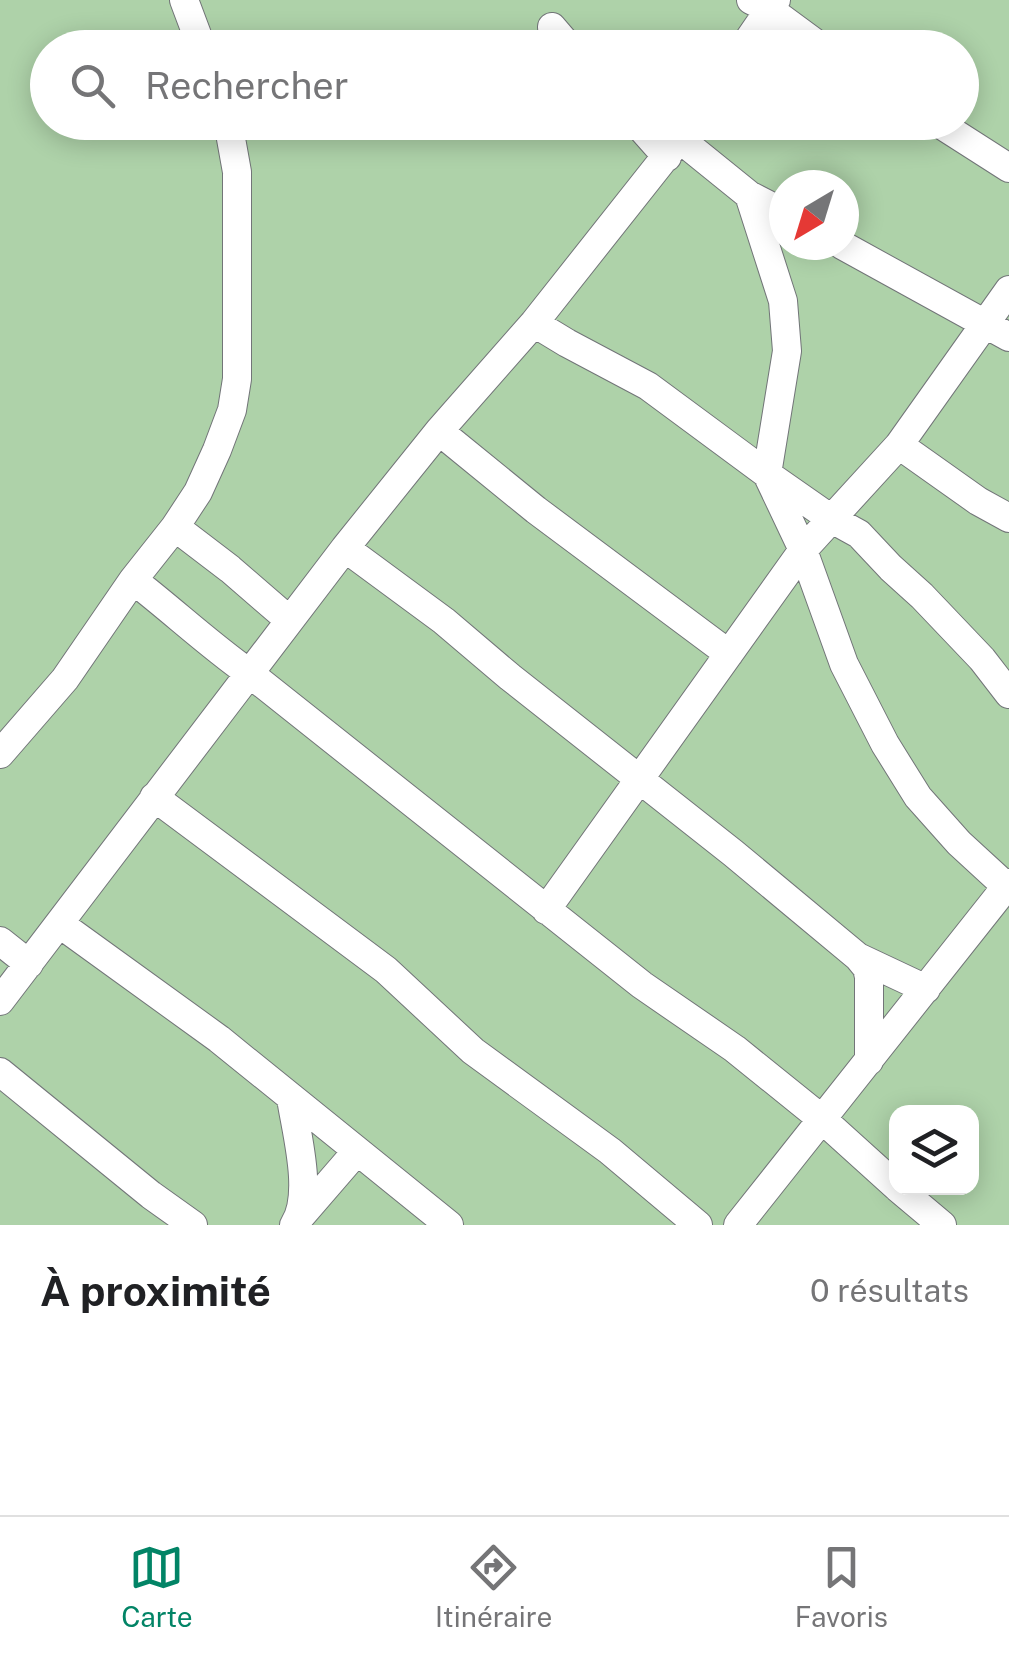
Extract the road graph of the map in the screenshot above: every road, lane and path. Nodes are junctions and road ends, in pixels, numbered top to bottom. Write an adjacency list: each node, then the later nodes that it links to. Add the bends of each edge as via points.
1 (184, 0): 3 (street)
2 (765, 3): 4 (street); 5 (street)
3 (195, 30)
4 (752, 30)
5 (799, 30)
6 (232, 140): 21 (street, via 238,172 237,379 218,450)
7 (680, 140): 10 (street); 14 (street)
8 (965, 140): 9 (street)
9 (1009, 168)
10 (749, 195): 11 (street); 18 (street, via 783,301 788,351)
11 (769, 205)
12 (859, 254): 15 (street)
13 (1009, 290): 15 (street)
14 (534, 323): 16 (street); 18 (street, via 648,386)
15 (997, 330): 17 (street)
16 (439, 432): 22 (street); 26 (street)
17 (898, 445): 19 (street); 20 (street)
18 (767, 474): 19 (street); 23 (street)
19 (830, 518): 23 (street); 28 (street, via 859,534)
20 (1009, 518)
21 (175, 528): 24 (street); 25 (street)
22 (345, 548): 25 (street); 30 (street)
23 (803, 550): 26 (street); 32 (street, via 844,664 885,744 918,797)
24 (133, 580): 27 (street); 29 (street, via 64,680)
25 (289, 620): 27 (street)
26 (729, 654): 30 (street)
27 (249, 673): 31 (street); 33 (street)
28 (1009, 694)
29 (4, 740)
30 (640, 780): 33 (street); 36 (street)
31 (154, 797): 34 (street); 50 (street, via 386,970 473,1051)
32 (1008, 886): 38 (street)
33 (546, 910): 43 (street)
34 (60, 924): 37 (street); 42 (street)
35 (0, 941): 37 (street)
36 (858, 957): 38 (street); 40 (street, via 869,978)
37 (29, 964): 39 (street)
38 (926, 990): 40 (street)
39 (0, 1001)
40 (869, 1061): 43 (street)
41 (0, 1072): 48 (street)
42 (291, 1098): 44 (street); 47 (street, via 303,1179)
43 (823, 1120): 45 (street); 51 (street)
44 (357, 1151): 47 (street); 49 (street)
45 (889, 1179)
46 (907, 1195): 52 (street)
47 (297, 1221)
48 (192, 1225)
49 (449, 1225)
50 (698, 1225)
51 (738, 1225)
52 (942, 1225)

